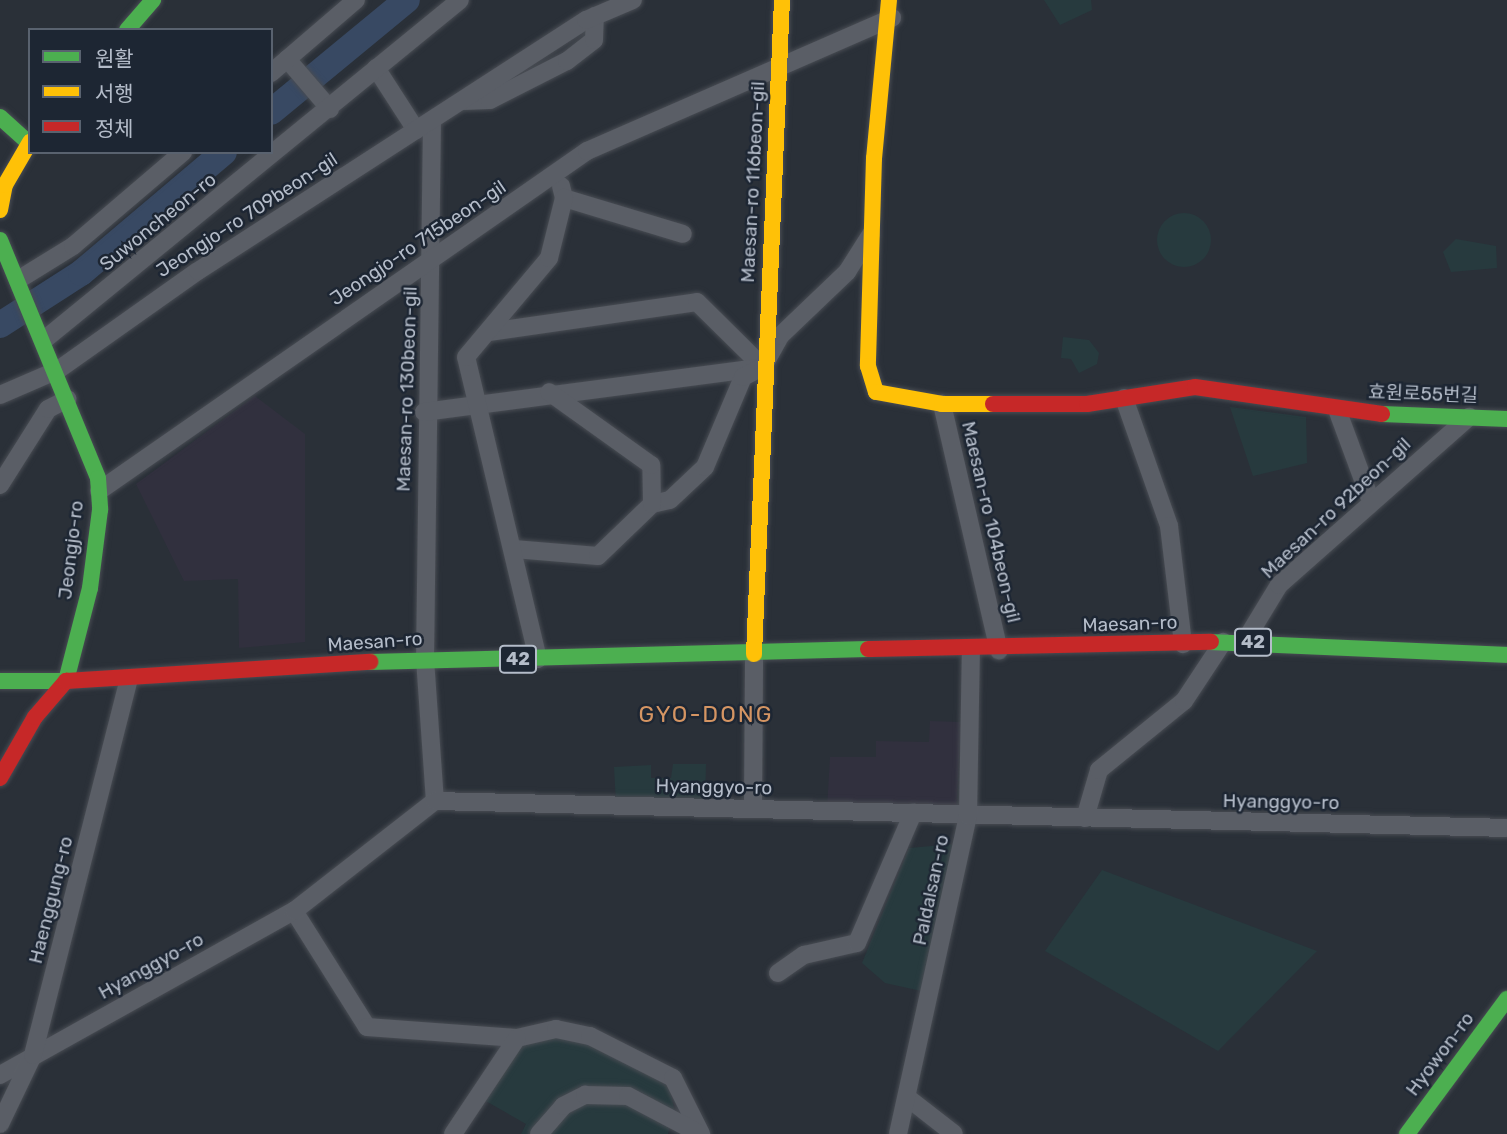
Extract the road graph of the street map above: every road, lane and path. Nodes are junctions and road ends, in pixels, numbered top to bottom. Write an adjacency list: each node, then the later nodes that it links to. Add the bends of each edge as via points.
1 (153, 0): 8 (street)
2 (355, 0): 9 (street)
3 (460, 0): 11 (street, Suwoncheon-ro)
4 (633, 0): 6 (street, Jeongjo-ro 709beon-gil)
5 (782, 0): 10 (street, Maesan-ro 116beon-gil)
6 (602, 9): 15 (street, Jeongjo-ro 709beon-gil)
7 (890, 9): 10 (street, Jeongjo-ro 715beon-gil); 24 (street)
8 (129, 28)
9 (287, 59): 12 (street); 13 (street)
10 (781, 64): 20 (street, Jeongjo-ro 715beon-gil, via 587,151); 30 (street, Maesan-ro 116beon-gil)
11 (376, 68): 13 (street, Suwoncheon-ro); 16 (street)
12 (273, 72)
13 (330, 109): 29 (street, Suwoncheon-ro)
14 (0, 117): 17 (street)
15 (432, 120): 16 (street, Jeongjo-ro 709beon-gil); 26 (street, Maesan-ro 130beon-gil)
16 (416, 130): 31 (street, Jeongjo-ro 709beon-gil)
17 (28, 142)
18 (28, 145): 22 (street)
19 (181, 154): 27 (street, Suwoncheon-ro, via 73,246)
20 (557, 175): 21 (street); 26 (street, Jeongjo-ro 715beon-gil)
21 (564, 198): 23 (street); 28 (street, via 549,258)
22 (0, 206)
23 (683, 234)
24 (871, 234): 30 (street, Maesan-ro 116beon-gil, via 847,272 780,336); 37 (street, 효원로55번길, via 868,366 876,392)
25 (0, 240): 27 (street, Jeongjo-ro)
26 (433, 254): 38 (street, Maesan-ro 130beon-gil); 43 (street, Jeongjo-ro 715beon-gil, via 112,488)
27 (19, 284): 29 (street, Jeongjo-ro)
28 (489, 331): 30 (street, via 697,302); 36 (street, via 466,357)
29 (43, 337): 31 (street, Jeongjo-ro)
30 (763, 367): 32 (street); 45 (street, Maesan-ro 116beon-gil, via 743,377 705,467 670,500); 52 (street, Maesan-ro 116beon-gil)
31 (58, 370): 33 (street); 35 (street, Jeongjo-ro)
32 (549, 392): 36 (street); 45 (street, via 651,464)
33 (0, 395)
34 (1124, 398): 37 (street, 효원로55번길, via 1087,404); 39 (street, 효원로55번길, via 1195,387); 49 (street, via 1169,526 1181,585)
35 (68, 399): 42 (street, via 48,409); 43 (street, Jeongjo-ro)
36 (478, 403): 38 (street); 46 (street)
37 (942, 404): 50 (street, Maesan-ro 104beon-gil)
38 (424, 412): 54 (street, Maesan-ro 130beon-gil)
39 (1338, 412): 40 (street, 효원로55번길); 44 (street)
40 (1469, 417): 41 (street, 효원로55번길); 44 (street, Maesan-ro 92beon-gil)
41 (1507, 419)
42 (0, 485)
43 (99, 491): 57 (street, Jeongjo-ro, via 90,588)
44 (1371, 501): 47 (street, Maesan-ro 92beon-gil, via 1279,585)
45 (652, 504): 46 (street, Maesan-ro 116beon-gil, via 598,556)
46 (514, 548): 55 (street, via 514,574 533,620)
47 (1245, 641): 48 (street, Maesan-ro / 42); 53 (street, Maesan-ro / 42)
48 (1223, 642): 49 (street, Maesan-ro / 42); 64 (street, via 1184,701 1099,770)
49 (1183, 643): 50 (street, Maesan-ro / 42)
50 (999, 650): 51 (street, Maesan-ro / 42)
51 (971, 652): 52 (street, Maesan-ro / 42); 63 (street, Paldalsan-ro)
52 (754, 654): 55 (street, Maesan-ro / 42); 61 (street)
53 (1507, 655)
54 (425, 659): 55 (street, Maesan-ro / 42); 58 (street, Maesan-ro / 42); 60 (street, Maesan-ro 130beon-gil)
55 (538, 659)
56 (0, 681): 57 (street, Maesan-ro)
57 (66, 681): 58 (street, Maesan-ro / 42); 59 (street, Jeongjo-ro, via 34,717)
58 (128, 681): 71 (street, Haenggung-ro)
59 (0, 778)
60 (435, 801): 61 (street, Hyanggyo-ro); 66 (street, Hyanggyo-ro)
61 (753, 809): 62 (street, Hyanggyo-ro)
62 (913, 813): 63 (street, Hyanggyo-ro); 67 (street, via 857,943 804,955)
63 (968, 816): 64 (street, Hyanggyo-ro); 73 (street, Paldalsan-ro)
64 (1085, 818): 65 (street, Hyanggyo-ro)
65 (1507, 828)
66 (294, 911): 70 (street, via 367,1027); 71 (street, Hyanggyo-ro)
67 (778, 973)
68 (1507, 999): 69 (street, Hyowon-ro)
69 (1500, 1017): 80 (street, Hyowon-ro)
70 (517, 1038): 75 (street); 77 (street, via 556,1029 650,1062 673,1078)
71 (33, 1055): 72 (street, Hyanggyo-ro); 74 (street, Haenggung-ro)
72 (0, 1075)
73 (908, 1098): 78 (street, Paldalsan-ro); 79 (street)
74 (0, 1124)
75 (453, 1134)
76 (539, 1134): 77 (street, via 563,1106 585,1095 628,1096)
77 (701, 1134)
78 (898, 1134)
79 (954, 1134)
80 (1407, 1134)

